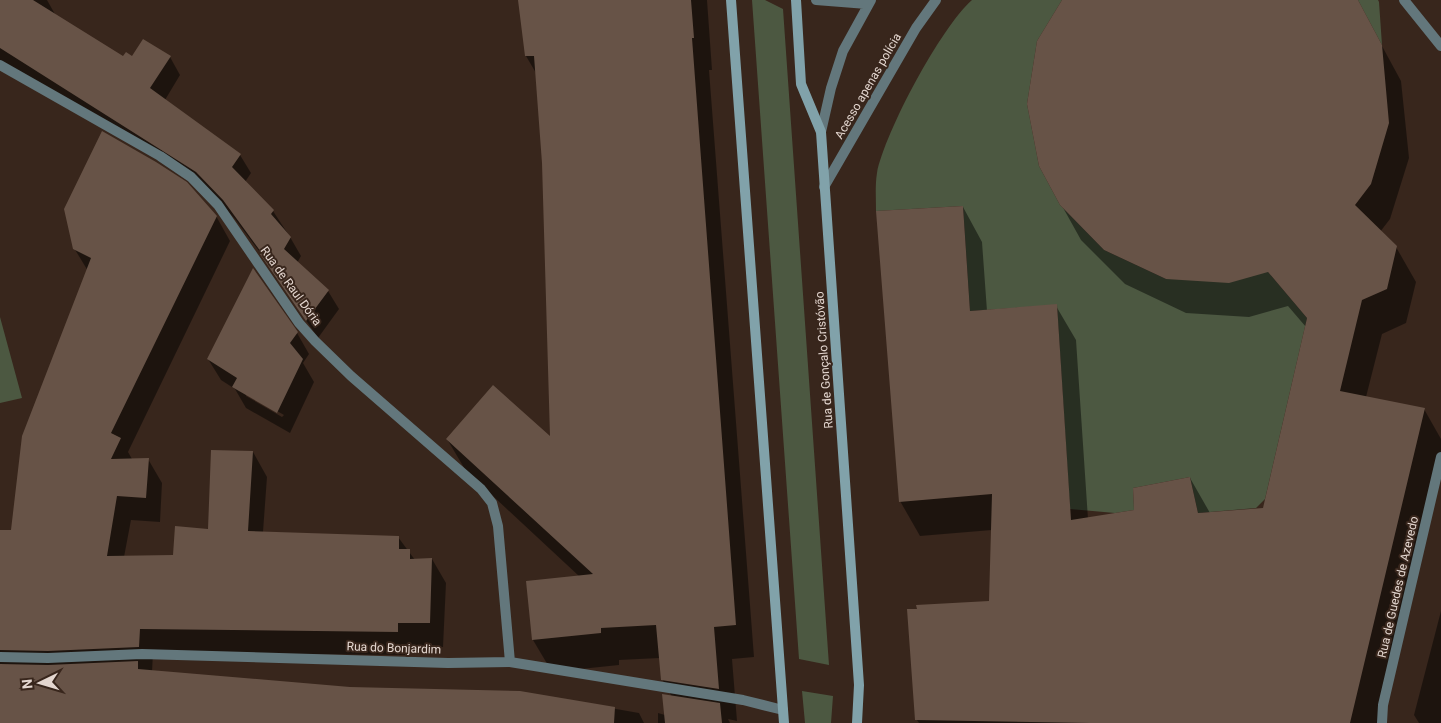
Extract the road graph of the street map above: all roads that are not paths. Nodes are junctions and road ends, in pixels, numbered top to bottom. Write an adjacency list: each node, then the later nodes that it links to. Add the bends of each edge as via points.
1 (731, 0): 14 (main road)
2 (796, 0): 9 (main road, Rua de Gonçalo Cristóvão, via 800,84)
3 (816, 0): 6 (street)
4 (936, 0): 10 (street, Acesso apenas polícia, via 916,28)
5 (1404, 0): 7 (street)
6 (869, 2): 9 (street, via 844,51)
7 (1441, 46)
8 (0, 65): 13 (street, Rua de Raul Dória, via 192,177 218,205 315,341 481,488 492,503 498,526)
9 (821, 132): 10 (main road, Rua de Gonçalo Cristóvão)
10 (824, 187): 16 (main road, Rua de Gonçalo Cristóvão, via 859,685)
11 (1441, 456): 17 (street, Rua de Guedes de Azevedo, via 1383,705)
12 (0, 657): 13 (street, Rua do Bonjardim, via 142,654)
13 (510, 662): 14 (street, Rua do Bonjardim, via 743,700)
14 (783, 710): 15 (main road)
15 (784, 723)
16 (857, 723)
17 (1382, 723)

